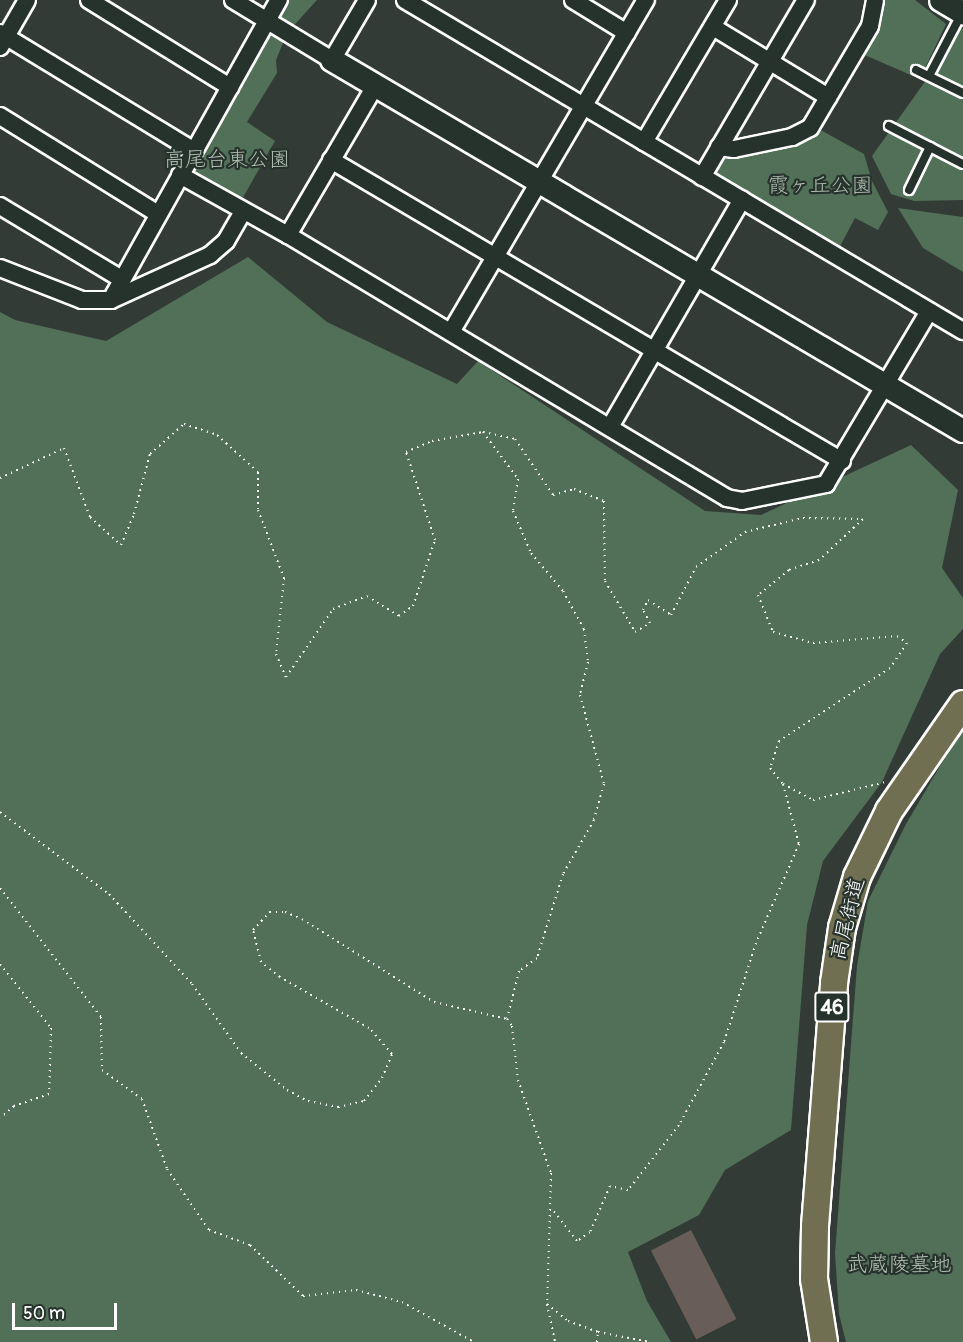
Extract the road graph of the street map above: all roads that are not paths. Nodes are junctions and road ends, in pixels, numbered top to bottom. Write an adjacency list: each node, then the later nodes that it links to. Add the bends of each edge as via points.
1 (27, 0): 17 (street)
2 (89, 0): 23 (street)
3 (233, 0): 14 (street)
4 (279, 0): 14 (street)
5 (367, 0): 18 (street)
6 (405, 0): 26 (street)
7 (573, 0): 16 (street)
8 (646, 0): 16 (street)
9 (728, 0): 15 (street)
10 (806, 0): 19 (street)
11 (875, 0): 25 (street, via 870,26)
12 (941, 0): 13 (street)
13 (962, 13): 21 (lane)
14 (267, 21): 18 (street); 23 (street)
15 (713, 27): 19 (street); 29 (street)
16 (627, 33): 26 (street)
17 (2, 39): 32 (street)
18 (332, 60): 22 (street)
19 (770, 62): 25 (street); 30 (street)
20 (916, 70): 21 (lane)
21 (929, 76): 24 (lane)
22 (375, 86): 33 (street); 37 (street)
23 (230, 87): 32 (street)
24 (963, 93)
25 (828, 97): 30 (street, via 802,134 734,149)
26 (582, 104): 29 (street); 37 (street)
27 (0, 116): 42 (street)
28 (890, 126): 31 (lane)
29 (644, 142): 36 (street)
30 (719, 147): 36 (street)
31 (930, 147): 34 (lane); 38 (lane)
32 (194, 151): 35 (street)
33 (331, 160): 43 (street); 44 (street)
34 (963, 164)
35 (180, 175): 41 (street); 42 (street)
36 (702, 177): 39 (street)
37 (537, 180): 44 (street); 46 (street)
38 (909, 190)
39 (742, 199): 46 (street); 49 (street)
40 (0, 206): 47 (street)
41 (243, 212): 43 (street); 48 (street, via 225,241 210,255)
42 (158, 214): 47 (street)
43 (288, 235): 51 (street)
44 (493, 256): 51 (street); 52 (street)
45 (0, 268): 48 (street, via 81,300)
46 (698, 275): 52 (street); 53 (street)
47 (120, 278): 48 (street)
48 (111, 300)
49 (929, 311): 50 (street); 53 (street)
50 (963, 331)
51 (451, 332): 54 (street)
52 (654, 352): 54 (street); 56 (street)
53 (885, 387): 55 (street); 56 (street)
54 (610, 427): 56 (street, via 727,498 742,501 826,484)
55 (963, 431)
56 (842, 461)
57 (963, 704): 58 (main road, 高尾街道 / 46, via 888,811 857,877 842,928 814,1235 813,1279)
58 (824, 1342)

